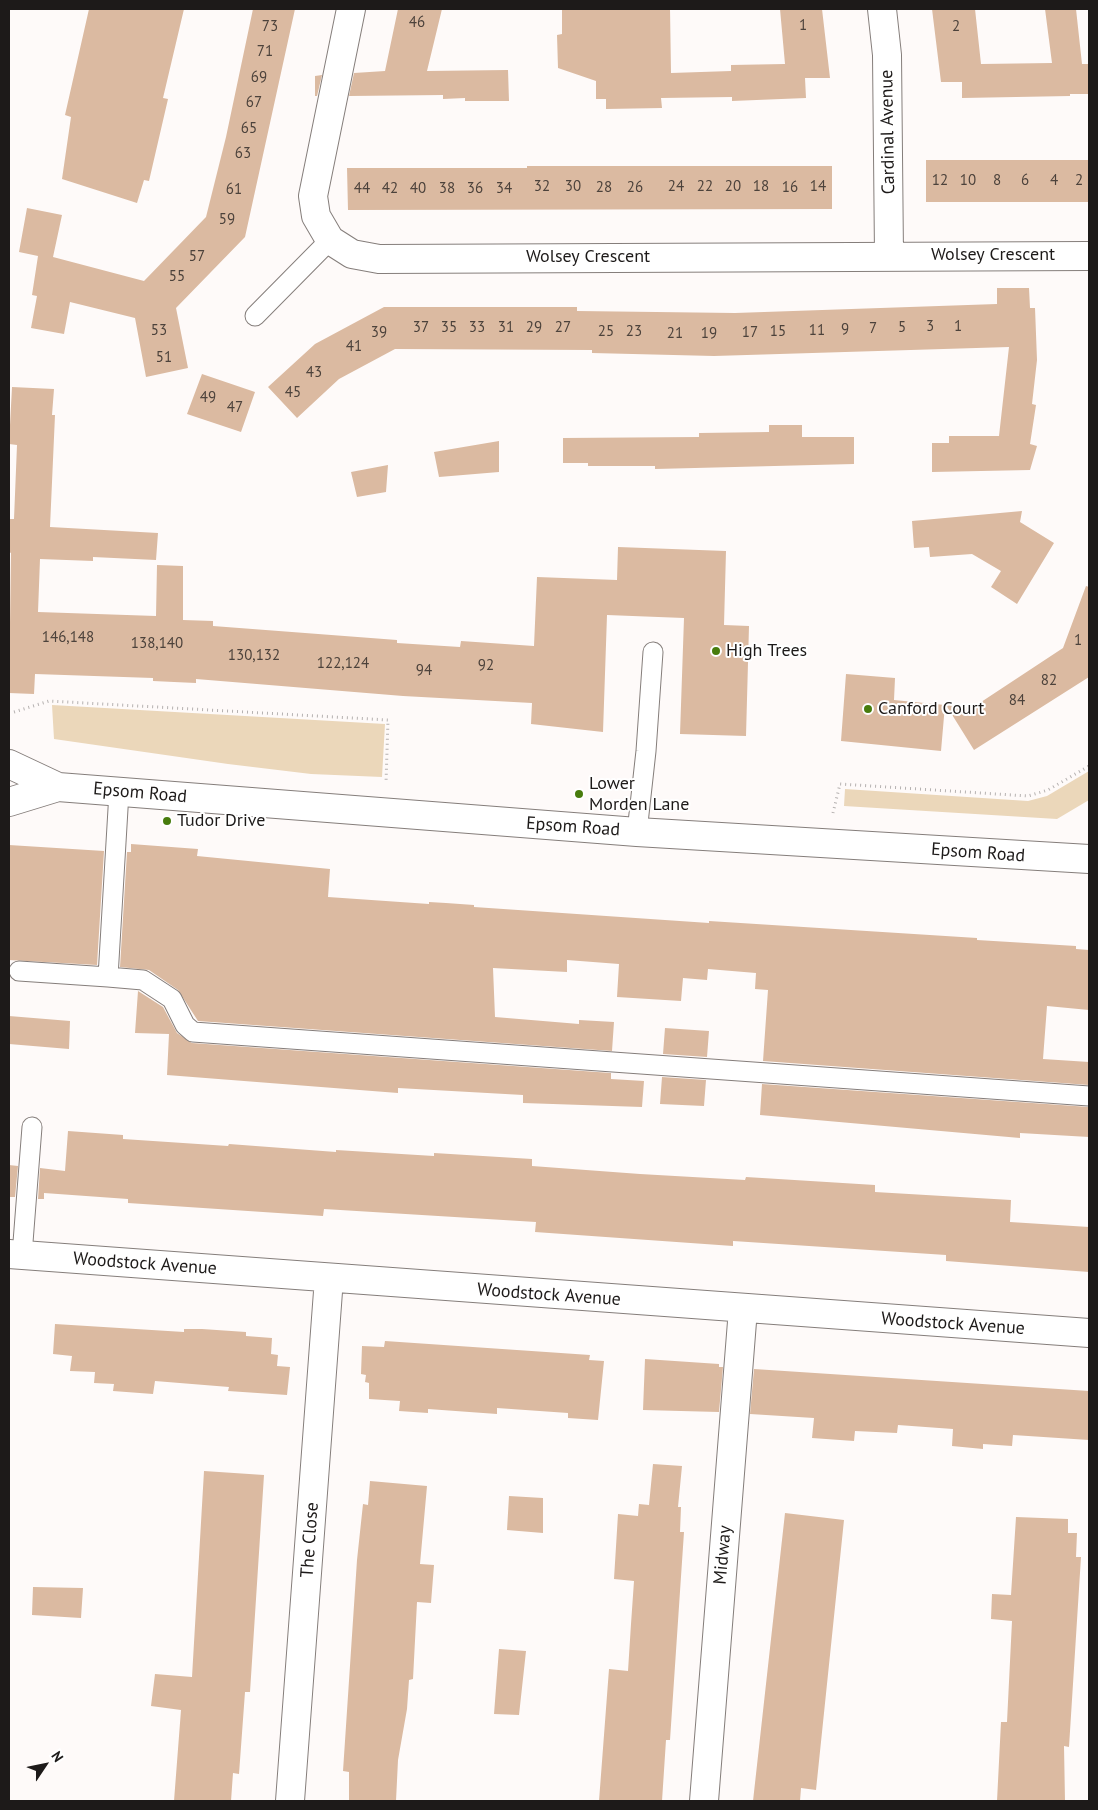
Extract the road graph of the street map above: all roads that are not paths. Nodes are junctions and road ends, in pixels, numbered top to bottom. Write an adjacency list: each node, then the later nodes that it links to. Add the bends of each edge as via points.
1 (351, 9): 3 (main road, Wolsey Crescent, via 313,196 316,216)
2 (882, 9): 4 (main road, Cardinal Avenue, via 887,55)
3 (330, 240): 4 (main road, Wolsey Crescent, via 352,254 379,258); 6 (lane)
4 (889, 255): 5 (main road, Wolsey Crescent)
5 (1089, 256)
6 (255, 316)
7 (653, 652): 12 (lane)
8 (9, 764): 9 (main road, Epsom Road)
9 (58, 787): 10 (main road, Epsom Road); 11 (main road, Epsom Road)
10 (119, 792): 12 (main road, Epsom Road); 15 (lane)
11 (9, 802)
12 (637, 832): 13 (main road, Epsom Road)
13 (1089, 859)
14 (20, 971): 15 (lane)
15 (108, 977): 16 (lane, via 143,980 172,999 185,1025 193,1032)
16 (1089, 1096)
17 (32, 1127): 18 (lane)
18 (15, 1255): 19 (main road, Woodstock Avenue)
19 (329, 1278): 20 (main road, Woodstock Avenue); 22 (main road, The Close)
20 (743, 1309): 21 (main road, Woodstock Avenue); 23 (main road, Midway)
21 (1089, 1333)
22 (290, 1801)
23 (704, 1801)

